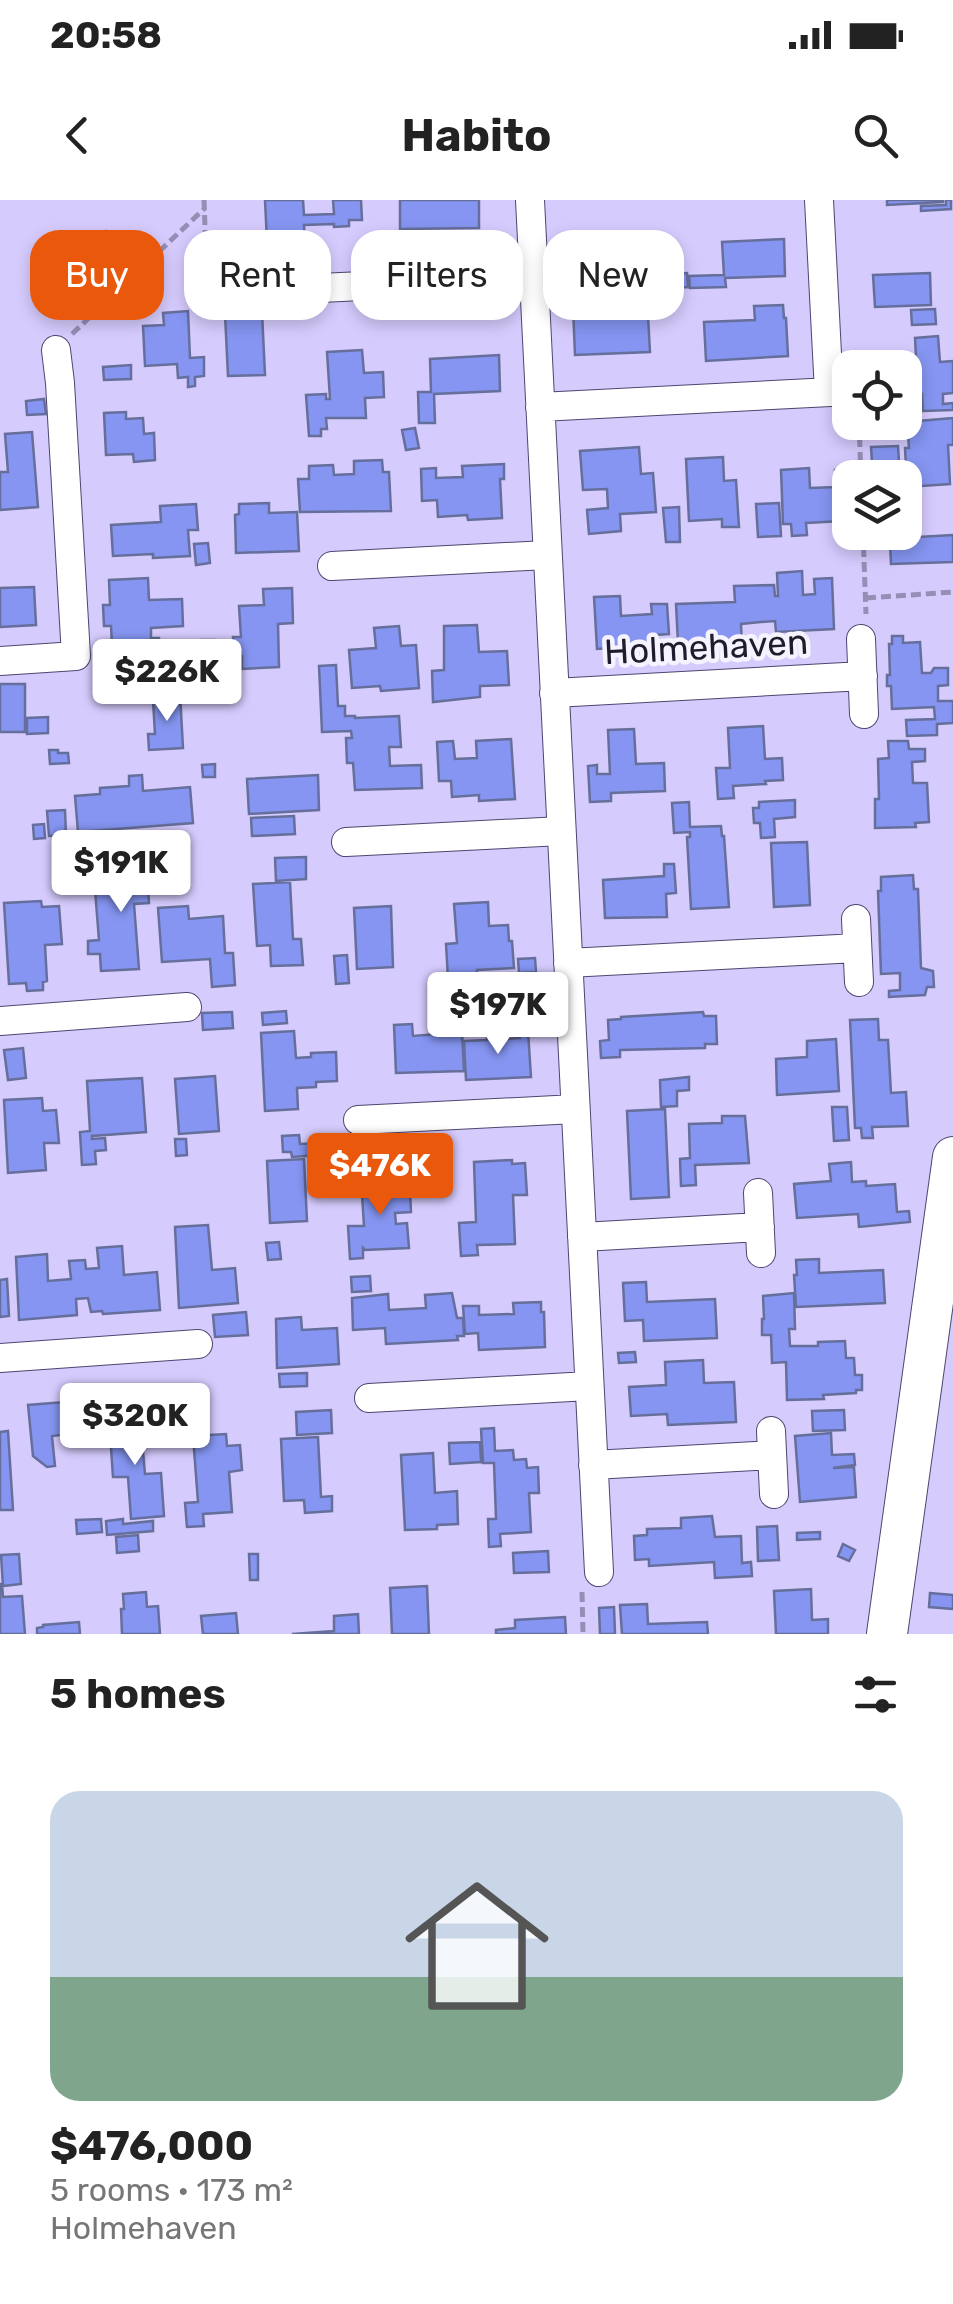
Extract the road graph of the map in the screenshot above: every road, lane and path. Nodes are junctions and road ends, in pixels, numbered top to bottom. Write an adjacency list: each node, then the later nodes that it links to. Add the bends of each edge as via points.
1 (530, 200): 5 (street, Holmehaven)
2 (819, 200): 8 (street)
3 (204, 204): 4 (path); 7 (path)
4 (205, 230)
5 (533, 278): 6 (street); 10 (street, Holmehaven)
6 (331, 287)
7 (56, 350): 17 (street, via 76,656)
8 (835, 350)
9 (832, 391): 10 (street)
10 (540, 407): 12 (street, Holmehaven)
11 (864, 550): 15 (path)
12 (547, 555): 13 (street); 19 (street, Holmehaven)
13 (332, 566)
14 (953, 592): 15 (path)
15 (866, 598): 16 (path, via 867,634)
16 (861, 639): 18 (street)
17 (0, 661)
18 (863, 676): 19 (street, Holmehaven); 20 (street)
19 (554, 692): 21 (street, Holmehaven)
20 (864, 714)
21 (561, 831): 22 (street); 23 (street, Holmehaven)
22 (346, 842)
23 (568, 963): 24 (street, via 857,934); 27 (street, Holmehaven)
24 (859, 982)
25 (187, 1007): 26 (street)
26 (0, 1021)
27 (575, 1108): 28 (street); 31 (street, Holmehaven)
28 (358, 1120)
29 (953, 1158): 32 (street)
30 (758, 1193): 31 (street, via 760,1240)
31 (582, 1237): 35 (street, Holmehaven)
32 (944, 1283): 41 (street)
33 (198, 1344): 34 (street)
34 (0, 1358)
35 (589, 1386): 36 (street); 37 (street, Holmehaven)
36 (369, 1398)
37 (594, 1465): 38 (street, via 772,1443); 39 (street, Holmehaven)
38 (774, 1494)
39 (599, 1572): 40 (path, via 581,1581)
40 (583, 1634)
41 (886, 1634)

